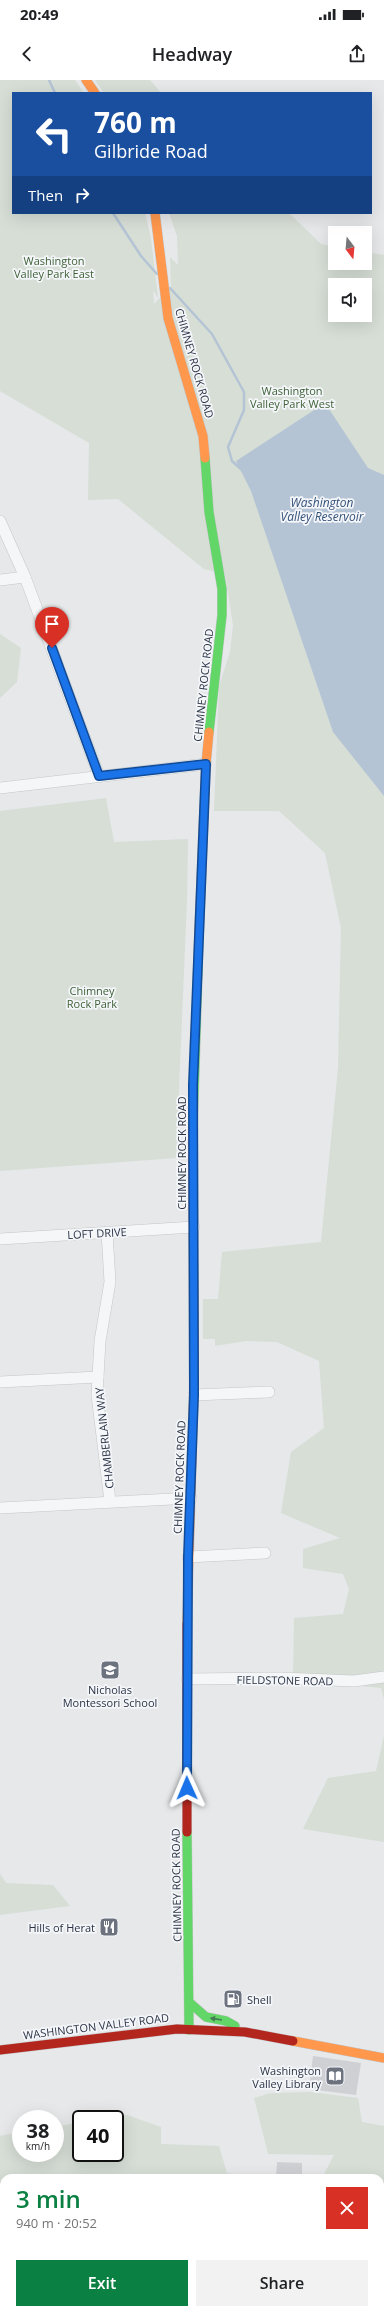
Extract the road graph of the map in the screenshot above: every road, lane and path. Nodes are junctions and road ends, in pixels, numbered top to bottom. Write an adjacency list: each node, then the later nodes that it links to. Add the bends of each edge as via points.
1 (86, 80): 2 (street)
2 (94, 92)
3 (155, 214): 7 (street, CHIMNEY ROCK ROAD, via 168,318 203,436 209,512 222,589 222,615)
4 (0, 521): 5 (street)
5 (25, 577): 6 (street); 8 (street)
6 (0, 580)
7 (206, 764): 8 (street); 10 (street, CHIMNEY ROCK ROAD, via 193,1085)
8 (99, 776): 9 (street)
9 (0, 788)
10 (194, 1227): 11 (street, LOFT DRIVE); 16 (street, CHIMNEY ROCK ROAD)
11 (107, 1232): 12 (street, LOFT DRIVE); 13 (street, CHAMBERLAIN WAY, via 110,1282 100,1341)
12 (0, 1239)
13 (98, 1377): 14 (street); 18 (street, CHAMBERLAIN WAY, via 97,1395)
14 (0, 1382)
15 (269, 1392): 16 (street)
16 (194, 1395): 17 (street, CHIMNEY ROCK ROAD)
17 (191, 1498): 18 (street); 21 (street, CHIMNEY ROCK ROAD)
18 (110, 1501): 19 (street)
19 (0, 1508)
20 (265, 1553): 21 (street)
21 (188, 1557): 23 (street, CHIMNEY ROCK ROAD)
22 (384, 1677): 23 (street, FIELDSTONE ROAD, via 354,1681 281,1678)
23 (186, 1679): 24 (street, CHIMNEY ROCK ROAD)
24 (189, 2002): 25 (street, CHIMNEY ROCK ROAD); 26 (street, one-way to 24, via 226,2021 206,2018)
25 (190, 2030): 26 (street, WASHINGTON VALLEY ROAD); 27 (street, WASHINGTON VALLEY ROAD, via 139,2032)
26 (245, 2032): 28 (street, WASHINGTON VALLEY ROAD)
27 (0, 2050)
28 (384, 2058)

